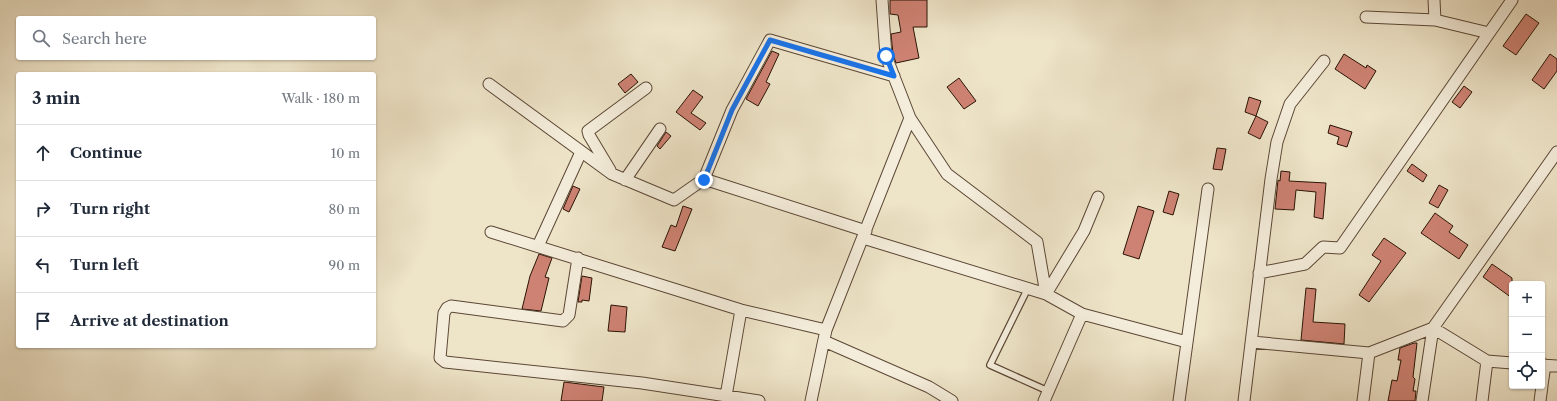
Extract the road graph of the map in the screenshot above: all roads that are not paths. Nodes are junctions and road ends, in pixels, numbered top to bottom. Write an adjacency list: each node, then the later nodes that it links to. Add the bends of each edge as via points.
1 (882, 0): 8 (street, via 886,56)
2 (1434, 0): 5 (street)
3 (1512, 0): 6 (street)
4 (1366, 17): 5 (street)
5 (1435, 20): 6 (street)
6 (1489, 34): 24 (street, via 1340,248 1323,247 1305,264)
7 (1324, 61): 24 (street, via 1290,104 1277,142)
8 (894, 76): 11 (street); 17 (street, via 770,40 732,110)
9 (489, 84): 13 (street)
10 (646, 88): 15 (street, via 588,131)
11 (910, 118): 21 (street); 26 (street, via 947,174 1037,242)
12 (660, 129): 16 (street)
13 (581, 152): 15 (street); 22 (street)
14 (1557, 152): 29 (street)
15 (612, 174): 16 (street)
16 (625, 180): 17 (street, via 674,200)
17 (704, 180): 21 (street)
18 (1208, 189): 31 (street)
19 (1098, 197): 26 (street, via 1084,231)
20 (491, 232): 22 (street)
21 (864, 234): 25 (street); 30 (street)
22 (538, 246): 23 (street)
23 (578, 258): 27 (street); 39 (street, via 569,315 566,319 563,321 451,306 444,314 440,358 445,362 642,383)
24 (1259, 273): 32 (street)
25 (1028, 288): 26 (street); 40 (lane, via 990,365)
26 (1046, 294): 28 (street)
27 (741, 310): 30 (street); 39 (street)
28 (1082, 314): 31 (street); 40 (street)
29 (1433, 328): 33 (street); 34 (street); 47 (street)
30 (825, 336): 42 (street); 43 (street)
31 (1187, 342): 44 (street)
32 (1252, 342): 33 (street); 45 (street)
33 (1369, 353): 46 (street)
34 (1487, 361): 35 (street); 48 (street)
35 (1509, 363)
36 (1545, 365): 37 (street)
37 (1557, 366)
38 (1542, 389): 49 (street)
39 (726, 396): 41 (street)
40 (1046, 396)
41 (759, 401)
42 (811, 401)
43 (952, 401)
44 (1179, 401)
45 (1244, 401)
46 (1363, 401)
47 (1422, 401)
48 (1482, 401)
49 (1540, 401)

